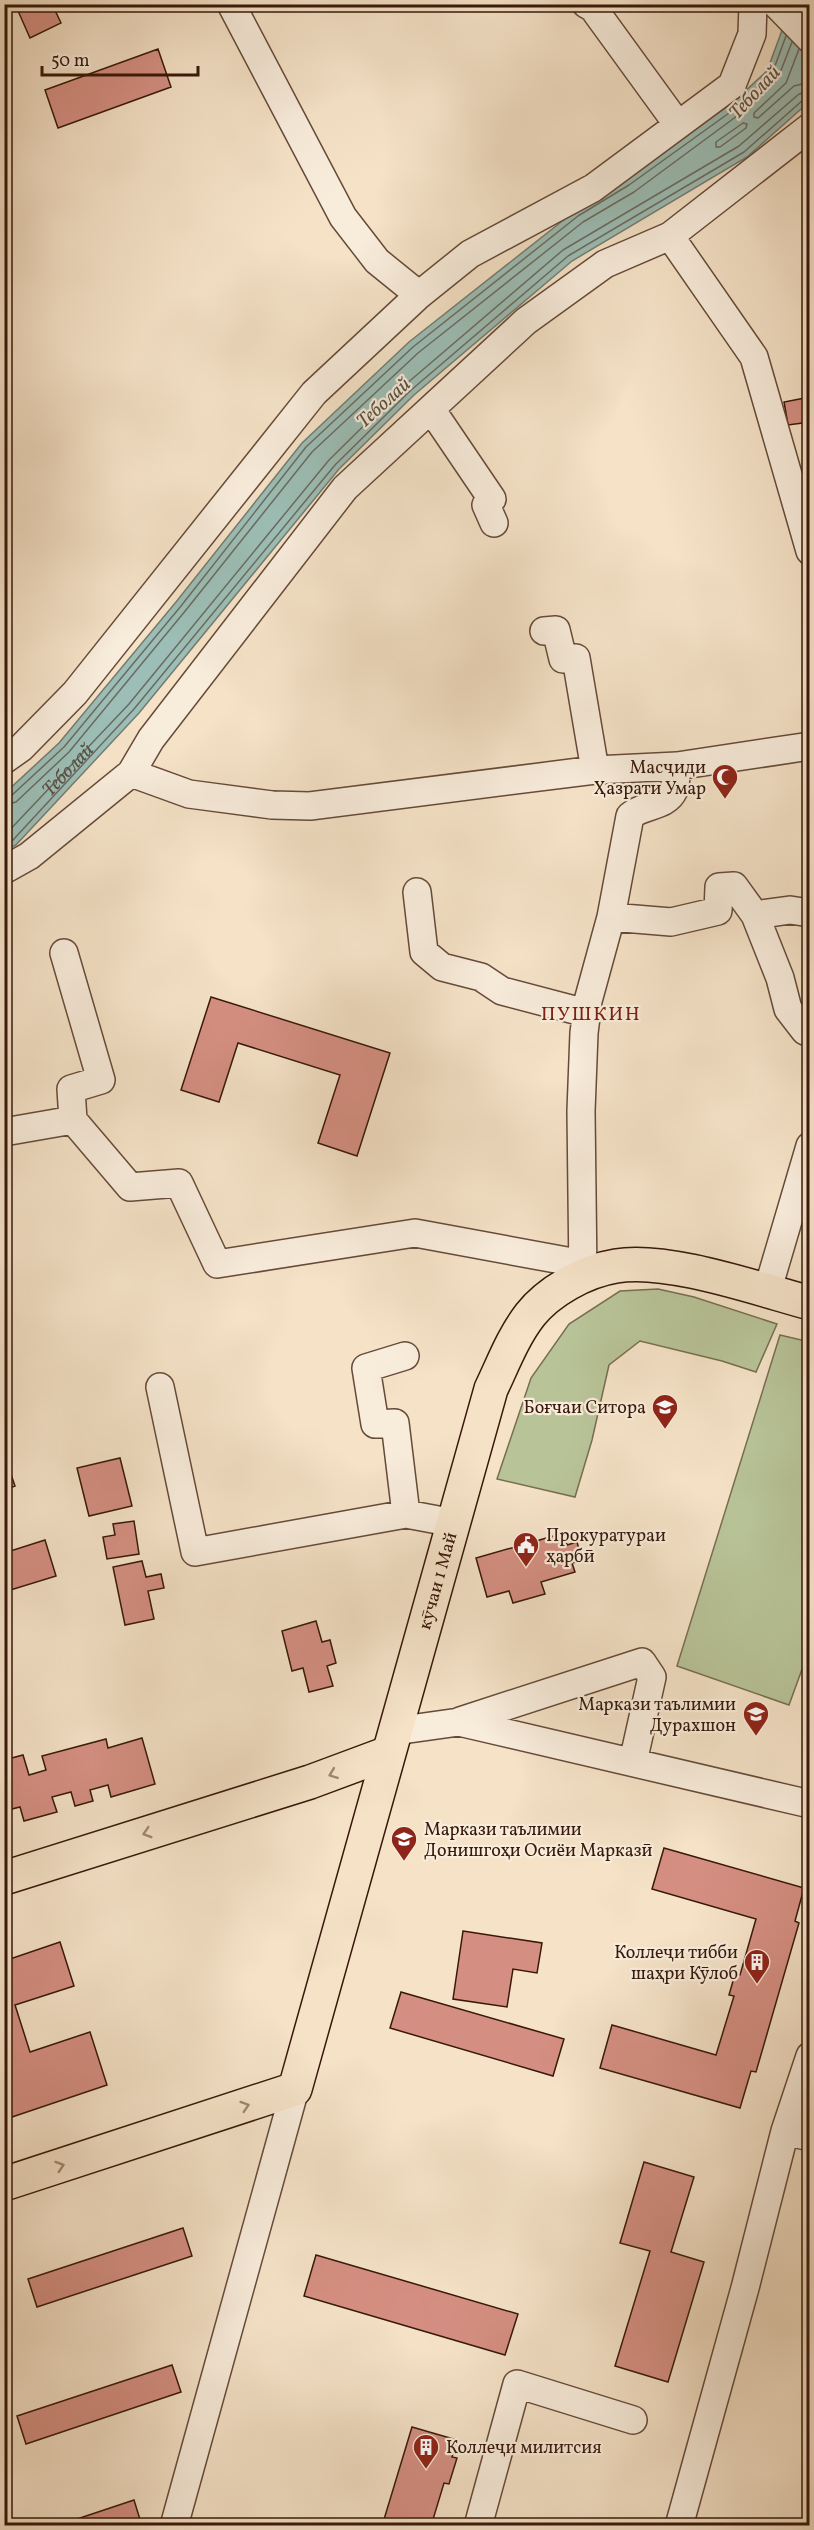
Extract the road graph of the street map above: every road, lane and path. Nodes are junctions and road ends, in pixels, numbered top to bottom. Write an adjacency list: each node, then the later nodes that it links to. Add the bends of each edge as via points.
1 (231, 4): 9 (street, via 343,218 377,261)
2 (586, 4): 6 (street, via 593,8)
3 (753, 4): 6 (street, via 752,34 732,85)
4 (776, 4): 5 (street)
5 (810, 39)
6 (678, 125): 9 (street, via 593,188 470,254)
7 (810, 127): 8 (street)
8 (670, 236): 10 (street, via 605,264 526,321); 12 (street, via 754,357)
9 (419, 295): 15 (street, via 314,393 75,693)
10 (431, 410): 11 (street, via 492,499 486,505); 18 (street, via 345,488 151,739)
11 (494, 523)
12 (810, 551)
13 (544, 631): 17 (street, via 556,630 563,659 576,658)
14 (810, 746): 16 (street)
15 (4, 760)
16 (677, 766): 17 (street); 23 (street, via 674,791 665,801 638,808 630,816)
17 (595, 770): 18 (street, via 310,806 189,794)
18 (131, 773): 19 (street, via 28,856)
19 (4, 870)
20 (417, 892): 25 (street, via 424,952 442,967 481,977 502,991)
21 (810, 913): 22 (street, via 790,910)
22 (755, 915): 23 (street, via 734,886 719,888 718,911 671,922); 26 (street, via 788,1009)
23 (611, 917): 25 (street)
24 (64, 953): 27 (street, via 101,1080 71,1089)
25 (586, 1013): 30 (street, via 581,1111)
26 (810, 1033)
27 (73, 1120): 28 (street); 30 (street, via 130,1187 179,1183 217,1264 415,1233)
28 (4, 1132)
29 (810, 1146): 31 (street)
30 (583, 1270): 31 (main road, кӯчаи 1 Май, via 656,1266); 36 (main road, кӯчаи 1 Май, via 530,1315 512,1345 491,1389)
31 (767, 1292): 32 (main road, кӯчаи 1 Май)
32 (810, 1303)
33 (405, 1356): 35 (street, via 366,1368 375,1424 395,1423)
34 (160, 1386): 35 (street, via 195,1552)
35 (405, 1514): 36 (street)
36 (454, 1523): 38 (main road, кӯчаи 1 Май)
37 (459, 1722): 38 (street); 39 (street); 39 (street, via 642,1662 652,1677)
38 (392, 1742): 41 (main road, one-way to 41, via 310,1782); 43 (main road, кӯчаи 1 Май)
39 (633, 1762): 40 (street)
40 (810, 1804)
41 (4, 1878)
42 (810, 2056): 44 (street)
43 (295, 2089): 45 (main road, one-way to 43); 47 (street)
44 (797, 2134): 49 (street, via 737,2317)
45 (4, 2184)
46 (633, 2420): 48 (street, via 517,2384)
47 (174, 2526)
48 (478, 2526)
49 (679, 2526)

